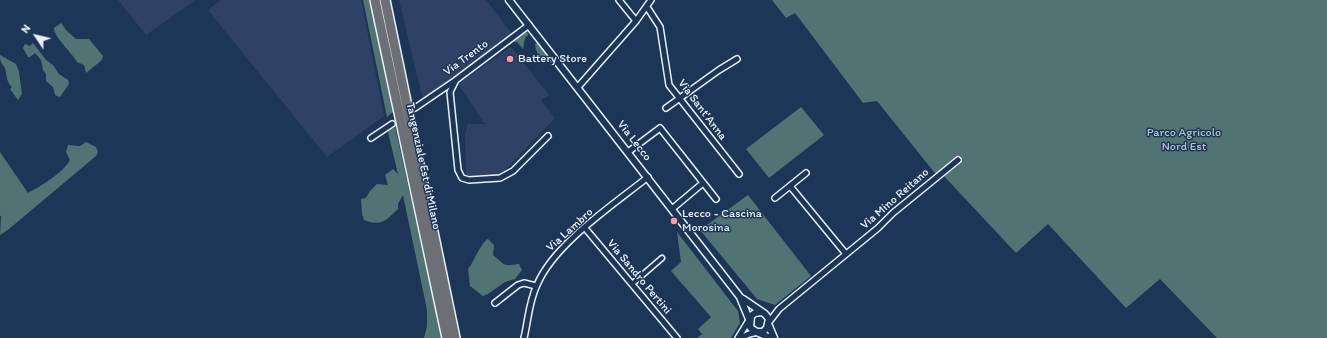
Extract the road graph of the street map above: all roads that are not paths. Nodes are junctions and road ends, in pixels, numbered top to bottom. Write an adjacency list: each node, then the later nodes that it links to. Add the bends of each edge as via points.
1 (375, 0): 40 (highway, Tangenziale Est di Milano)
2 (385, 0): 41 (highway, Tangenziale Est di Milano)
3 (509, 0): 8 (street)
4 (619, 0): 7 (street)
5 (651, 0): 6 (street)
6 (647, 6): 7 (street); 12 (street, Via Sant'Anna, via 660,27 667,79)
7 (636, 21): 11 (street)
8 (529, 25): 10 (street, Via Trento); 11 (street)
9 (737, 59): 12 (street)
10 (456, 80): 13 (street, Via Trento); 16 (street, via 450,92 458,170 462,178 494,179 507,175)
11 (578, 87): 18 (street, Via Lecco)
12 (678, 98): 14 (street); 20 (street, Via Sant'Anna)
13 (415, 108)
14 (666, 108)
15 (392, 124): 17 (street)
16 (548, 136)
17 (371, 138)
18 (628, 152): 22 (street, Via Lecco); 23 (street, via 660,128)
19 (958, 160): 29 (street, Via Mino Reitano)
20 (739, 174)
21 (806, 174): 24 (street)
22 (648, 177): 27 (street, Via Lecco); 28 (street, Via Lambro)
23 (703, 183): 26 (street); 27 (street)
24 (790, 186): 25 (street); 29 (street)
25 (775, 198)
26 (716, 199)
27 (672, 209): 33 (street, Via Lecco)
28 (585, 228): 31 (street, Via Sandro Pertini); 32 (street, Via Lambro, via 557,254 544,270)
29 (846, 254): 35 (street, Via Mino Reitano)
30 (662, 258): 31 (street)
31 (632, 284): 43 (street, Via Sandro Pertini)
32 (536, 286): 34 (street, via 524,283 518,285); 42 (street, Via Lambro)
33 (740, 297): 36 (street, Via Lecco); 37 (street, Via Lecco)
34 (495, 303)
35 (779, 309): 36 (street, Via Mino Reitano); 38 (street, Via Mino Reitano)
36 (763, 313): 37 (street, via 755,313); 38 (street, Via Lecco)
37 (749, 320): 39 (street, Via Lecco, via 752,330); 44 (street)
38 (769, 324): 39 (street, via 763,332); 46 (street, Via Lecco)
39 (758, 332): 44 (street); 45 (street, Via Lecco)
40 (447, 338)
41 (455, 338)
42 (524, 338)
43 (677, 338)
44 (740, 338)
45 (770, 338)
46 (774, 338)

